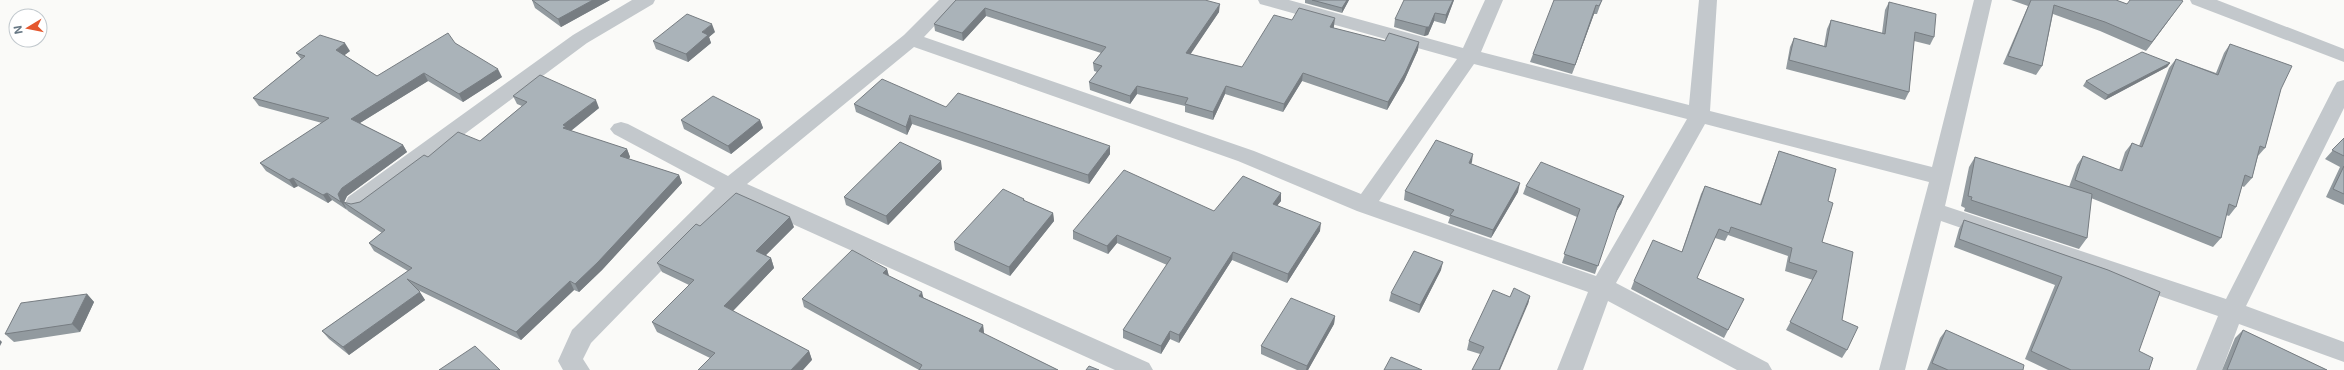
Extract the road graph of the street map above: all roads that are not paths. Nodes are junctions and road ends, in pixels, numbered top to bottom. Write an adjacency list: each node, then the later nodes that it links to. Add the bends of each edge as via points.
1 (646, 0): 16 (street, via 580,39)
2 (950, 0): 8 (street)
3 (1267, 0): 9 (street)
4 (1494, 0): 9 (street)
5 (1708, 0): 12 (street)
6 (1982, 0): 14 (street)
7 (2199, 0): 10 (street)
8 (911, 39): 15 (street); 17 (street, via 1246,156)
9 (1469, 56): 12 (street); 17 (street)
10 (2344, 56)
11 (2344, 87): 20 (street)
12 (1699, 116): 14 (street); 19 (street)
13 (621, 129): 15 (street)
14 (1941, 177): 18 (street)
15 (730, 186): 22 (street, via 581,337 570,361); 23 (street)
16 (356, 203)
17 (1365, 205): 19 (street)
18 (1934, 210): 20 (street); 26 (street)
19 (1602, 287): 24 (street); 25 (street)
20 (2232, 311): 21 (street); 27 (street)
21 (2344, 352)
22 (576, 370)
23 (1140, 370)
24 (1570, 370)
25 (1759, 370)
26 (1892, 370)
27 (2209, 370)

